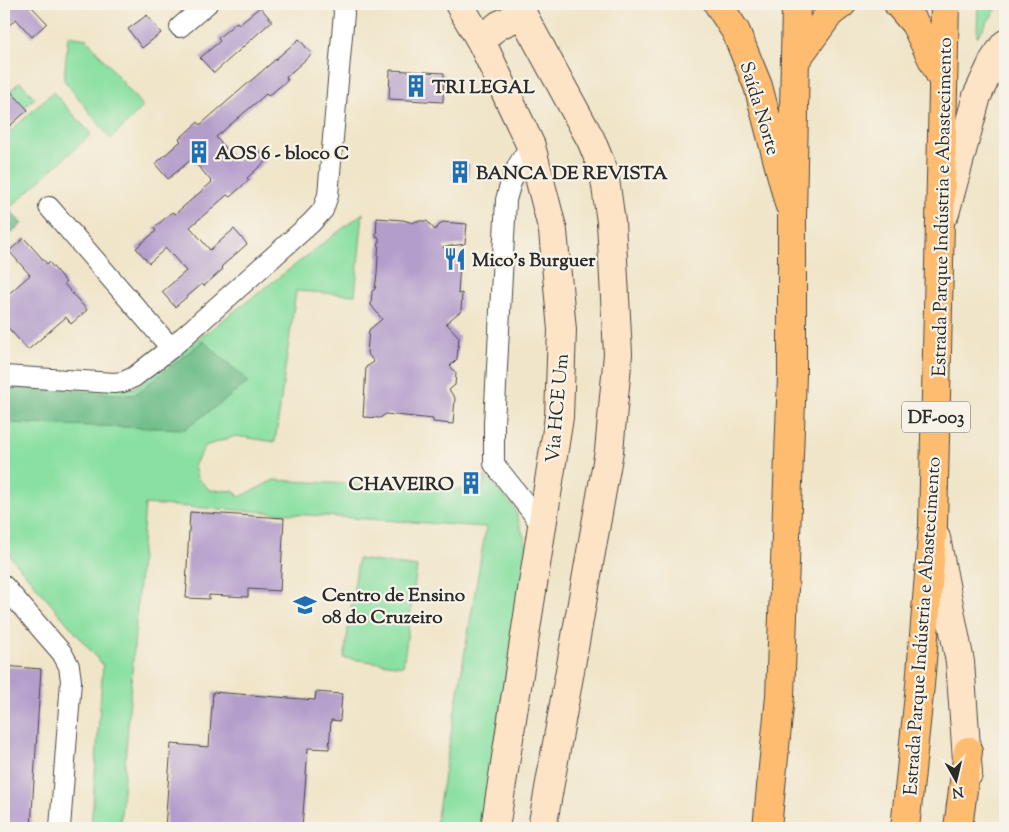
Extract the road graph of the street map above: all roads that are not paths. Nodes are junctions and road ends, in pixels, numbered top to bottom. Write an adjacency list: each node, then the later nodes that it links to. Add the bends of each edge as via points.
1 (207, 4): 10 (street)
2 (342, 4): 19 (street, via 344,13 328,196 323,210)
3 (459, 4): 11 (main road, Via HCE Um)
4 (718, 4): 17 (main road, Saída Norte, via 736,32 758,86)
5 (796, 4): 13 (main road)
6 (842, 4): 13 (main road, via 830,12)
7 (898, 4): 14 (main road, via 915,24)
8 (945, 4): 14 (main road, Estrada Parque Indústria e Abastecimento / DF-003)
9 (520, 9): 11 (main road, via 490,32); 27 (main road, via 591,140 604,172 611,222 618,354 609,451)
10 (180, 27)
11 (482, 43): 15 (main road, Via HCE Um)
12 (1005, 44): 18 (main road, via 977,96)
13 (795, 61): 17 (main road)
14 (944, 83): 18 (main road, Estrada Parque Indústria e Abastecimento / DF-003)
15 (531, 146): 22 (main road, Via HCE Um, via 553,231 562,330 559,417); 22 (street, via 512,176 506,200 494,464)
16 (49, 207): 19 (street)
17 (792, 217): 28 (main road, via 792,376 780,696)
18 (940, 231): 21 (main road, Estrada Parque Indústria e Abastecimento / DF-003)
19 (171, 348): 20 (street, via 134,377 114,384)
20 (4, 376)
21 (933, 526): 24 (main road, via 960,662); 29 (main road, Estrada Parque Indústria e Abastecimento / DF-003)
22 (542, 528): 26 (main road, Via HCE Um)
23 (4, 586): 25 (street, via 62,653 69,666)
24 (968, 751): 30 (main road); 31 (main road)
25 (60, 828)
26 (495, 828)
27 (542, 828)
28 (767, 828)
29 (905, 828)
30 (958, 828)
31 (971, 828)

